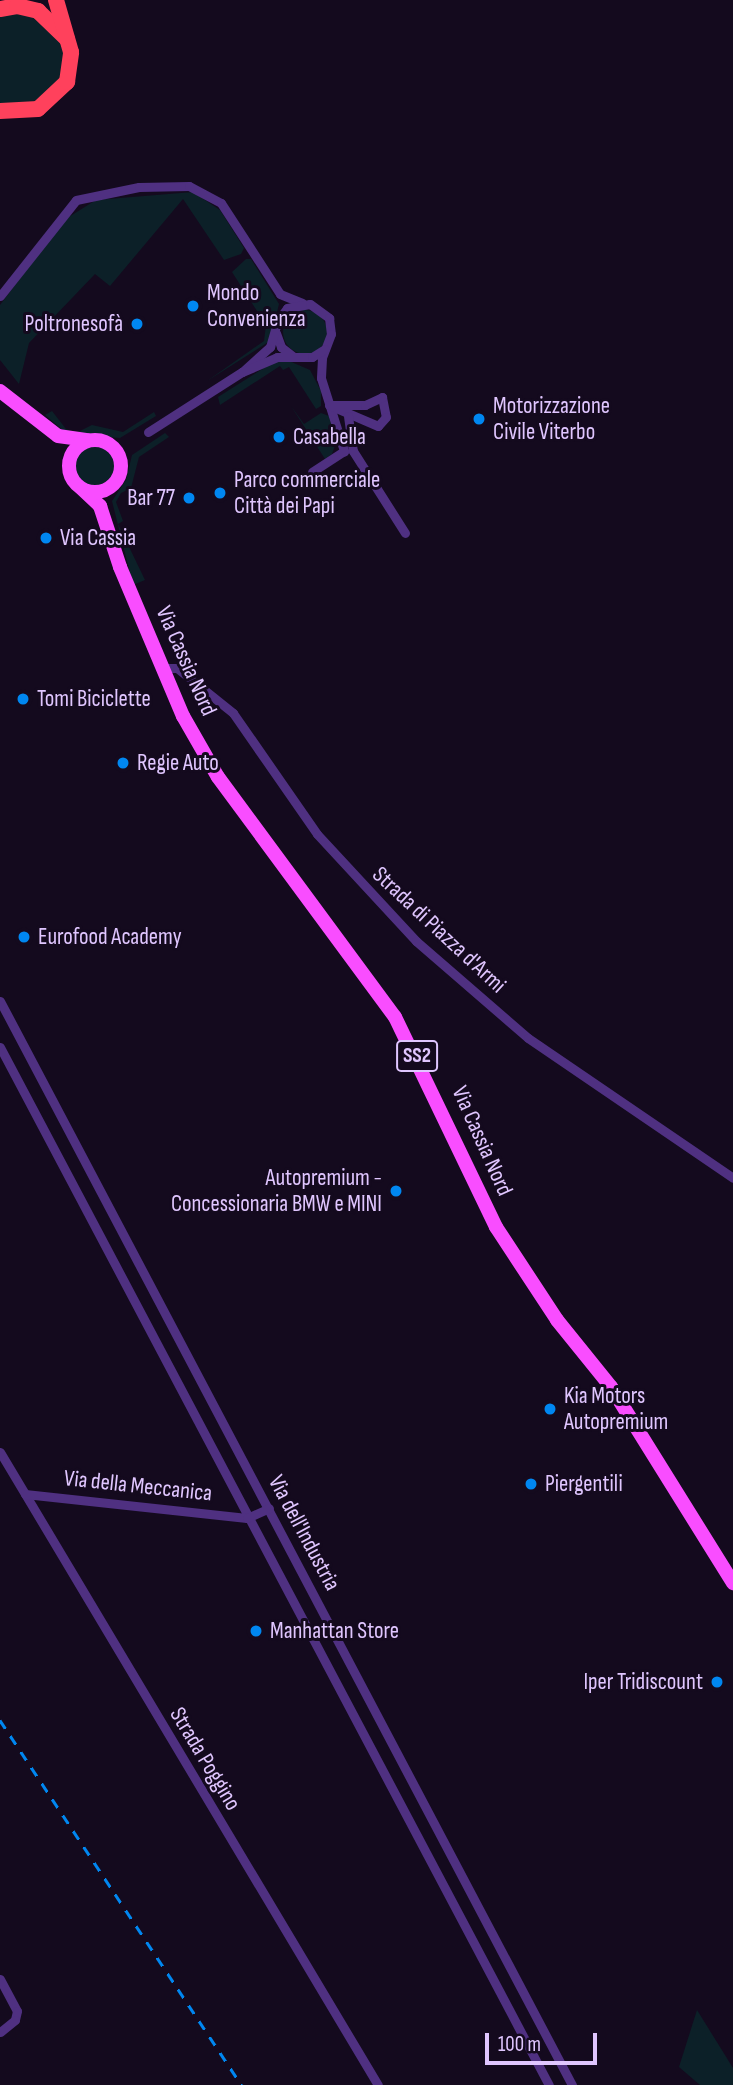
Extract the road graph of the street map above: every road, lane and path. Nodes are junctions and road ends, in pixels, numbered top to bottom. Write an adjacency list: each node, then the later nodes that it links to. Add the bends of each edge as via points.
1 (56, 0): 3 (highway)
2 (0, 9): 3 (highway, via 17,6 38,11 58,26)
3 (70, 44): 4 (highway, via 70,75 52,101 23,113)
4 (0, 111)
5 (280, 294): 6 (street, via 221,203 200,188 169,186 97,193 76,200); 7 (street); 8 (street)
6 (0, 296)
7 (302, 303): 8 (street); 10 (street, via 318,307 328,318 331,334)
8 (281, 315): 9 (street)
9 (276, 331): 11 (street, via 281,347); 12 (street, via 270,346)
10 (325, 348): 11 (street); 13 (street)
11 (300, 358): 12 (street, via 277,357); 13 (street)
12 (242, 372): 17 (street)
13 (321, 377): 15 (street)
14 (0, 391): 18 (main road)
15 (329, 405): 16 (street); 16 (street, via 365,405 384,399 383,424 375,426); 21 (street, via 344,451)
16 (348, 416): 25 (street, via 353,451)
17 (148, 432)
18 (58, 436): 19 (main road, SS2); 20 (main road, SS2)
19 (88, 440): 20 (main road, via 74,450); 22 (main road, SS2, via 107,442 119,454 121,470)
20 (69, 466): 23 (main road, SS2, via 71,477)
21 (312, 472)
22 (114, 484): 23 (main road, via 99,492); 24 (main road, Via Cassia Nord / SS2)
23 (82, 489): 24 (main road, Via Cassia Nord / SS2, via 100,506)
24 (108, 526): 26 (main road, Via Cassia Nord / SS2, via 120,567)
25 (405, 533)
26 (163, 668): 29 (street, Strada di Piazza d'Armi, via 177,668 233,713 317,834 416,941 528,1038); 34 (main road, Via Cassia Nord / SS2, via 183,716 218,777 404,1034 496,1227 557,1320 611,1387)
27 (0, 1001): 32 (street, Via dell'Industria)
28 (0, 1047): 33 (street, Via dell'Industria)
29 (733, 1178)
30 (0, 1452): 31 (street, Strada Poggino)
31 (25, 1494): 33 (street, Via della Meccanica); 37 (street, Strada Poggino)
32 (269, 1508): 33 (street); 39 (street, Via dell'Industria)
33 (247, 1518): 38 (street, Via dell'Industria)
34 (733, 1583)
35 (0, 1979): 36 (street, via 17,2011 15,2020)
36 (0, 2032)
37 (378, 2085)
38 (549, 2085)
39 (572, 2085)

